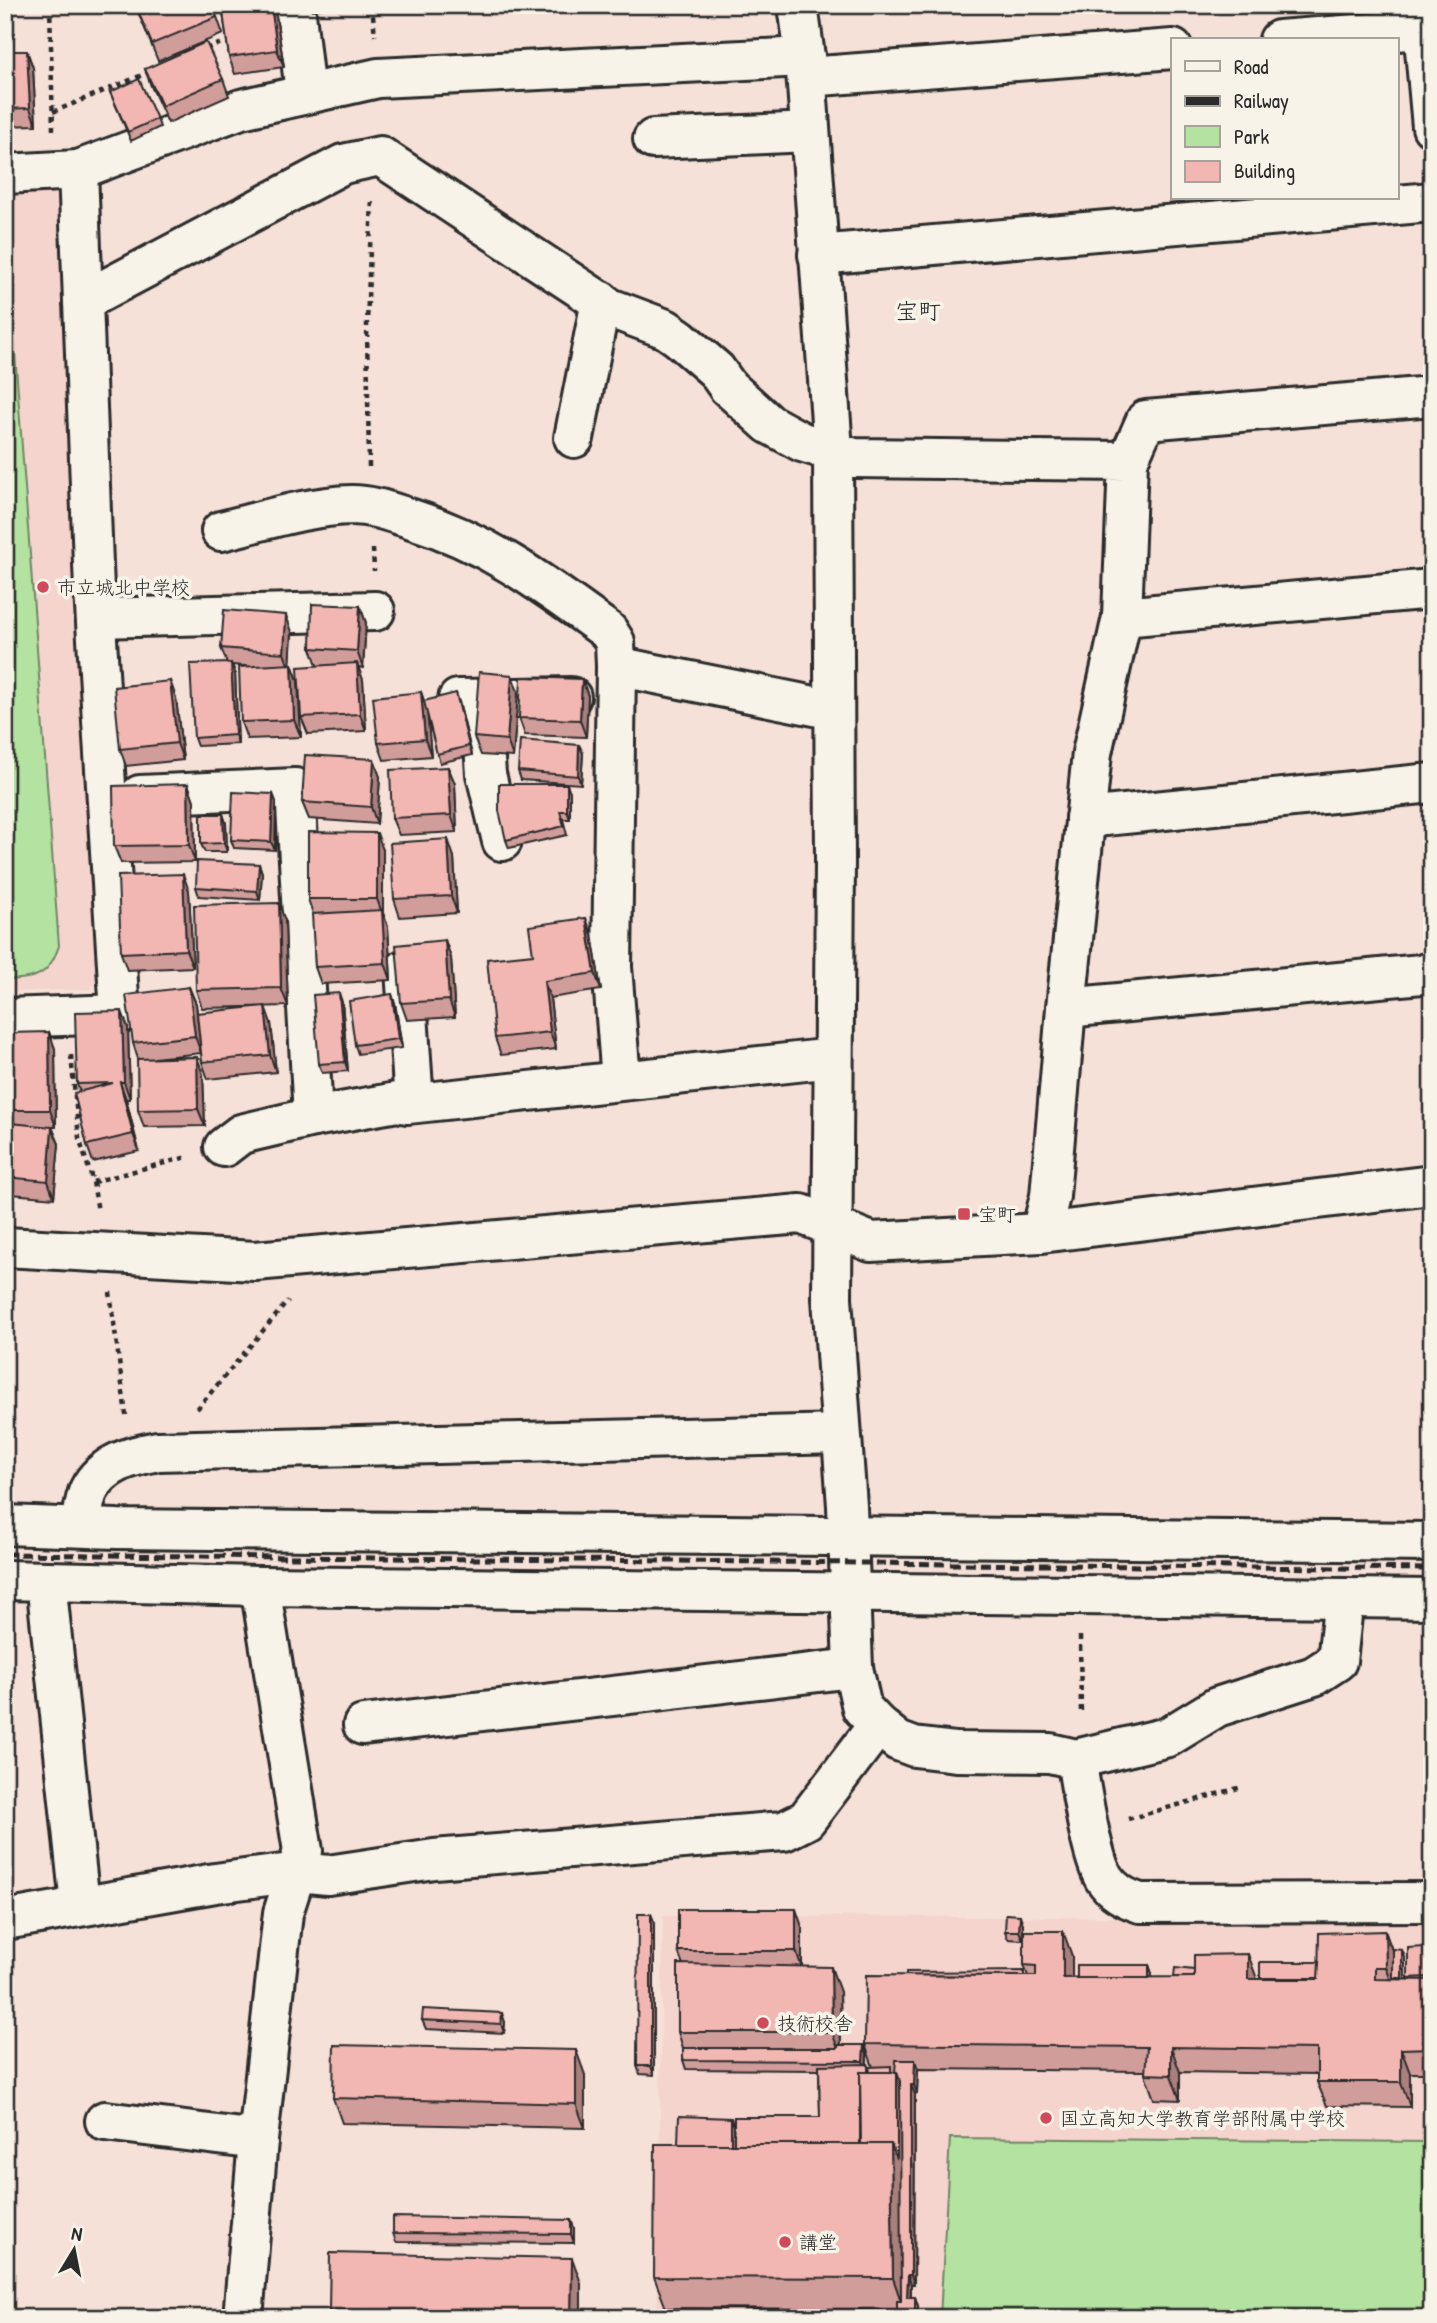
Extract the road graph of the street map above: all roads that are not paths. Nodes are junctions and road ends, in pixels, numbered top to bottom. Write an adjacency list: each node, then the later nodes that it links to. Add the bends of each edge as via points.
1 (295, 5): 7 (street)
2 (798, 5): 6 (street)
3 (1422, 17): 4 (street); 8 (street)
4 (1291, 38)
5 (1171, 48): 6 (street)
6 (806, 67): 7 (street, via 378,78); 9 (street)
7 (305, 94): 11 (street, via 241,109)
8 (1432, 127)
9 (810, 132): 10 (street); 14 (street)
10 (653, 139)
11 (66, 171): 12 (street); 15 (street)
12 (5, 174)
13 (1432, 202): 14 (street)
14 (818, 255): 19 (street)
15 (83, 301): 16 (street, via 343,164 380,156); 25 (street)
16 (601, 301): 18 (street); 19 (street, via 679,338 779,430)
17 (1432, 396): 20 (street, via 1146,420)
18 (574, 438)
19 (832, 450): 20 (street, via 854,458); 27 (street)
20 (1128, 461): 24 (street)
21 (221, 531): 26 (street, via 351,505 372,506 448,531 537,579 608,631 615,642)
22 (1432, 589): 24 (street)
23 (374, 611): 25 (street)
24 (1122, 617): 30 (street, via 1091,753)
25 (96, 618): 29 (street)
26 (616, 681): 27 (street); 31 (street, via 470,699); 37 (street, via 612,967)
27 (834, 710): 36 (street)
28 (1432, 783): 30 (street)
29 (107, 797): 35 (street, via 120,1014); 39 (street, via 295,788)
30 (1085, 818): 34 (street)
31 (502, 841)
32 (403, 946): 38 (street)
33 (1432, 973): 34 (street)
34 (1066, 1008): 43 (street, via 1050,1196)
35 (5, 1018)
36 (833, 1058): 37 (street); 42 (street)
37 (621, 1080): 38 (street)
38 (414, 1103): 39 (street)
39 (313, 1117): 40 (street, via 241,1134)
40 (224, 1147)
41 (1432, 1185): 43 (street)
42 (832, 1225): 43 (street, via 871,1242); 44 (street, via 801,1214 255,1261); 45 (street)
43 (1041, 1233)
44 (5, 1247)
45 (841, 1434): 47 (street, via 159,1451 104,1469 88,1491); 48 (street)
46 (5, 1525): 47 (street)
47 (81, 1527): 48 (street)
48 (848, 1536): 49 (street); 53 (street)
49 (1432, 1542)
50 (5, 1580): 51 (street)
51 (46, 1581): 52 (street); 62 (street)
52 (260, 1586): 53 (street); 60 (street, via 303,1851)
53 (850, 1592): 54 (street); 56 (street)
54 (1343, 1598): 55 (street); 59 (street, via 1337,1661 1314,1676 1217,1707 1168,1737)
55 (1432, 1600)
56 (853, 1668): 57 (street); 58 (street, via 862,1708)
57 (363, 1725)
58 (878, 1725): 59 (street, via 914,1747 1050,1753); 60 (street, via 806,1820 784,1831 434,1859 328,1875)
59 (1076, 1759): 61 (street, via 1103,1877 1125,1898 1140,1903)
60 (298, 1872): 62 (street); 65 (street, via 283,1913)
61 (1432, 1902)
62 (80, 1905): 63 (street)
63 (5, 1920)
64 (105, 2121): 65 (street)
65 (258, 2140): 66 (street)
66 (243, 2318)

